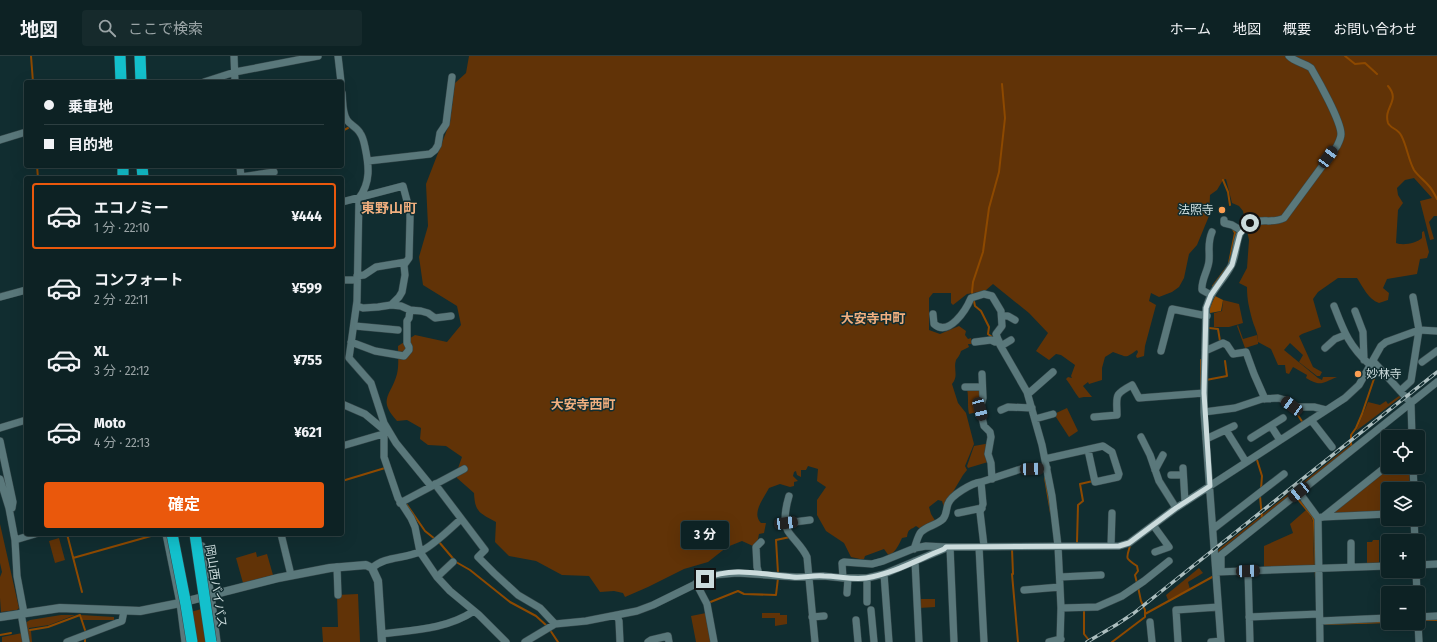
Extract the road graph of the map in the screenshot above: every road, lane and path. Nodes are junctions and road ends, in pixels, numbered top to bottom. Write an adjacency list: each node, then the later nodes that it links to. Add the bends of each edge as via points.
1 (120, 56): 9 (highway)
2 (140, 56): 10 (highway)
3 (234, 56): 7 (street)
4 (318, 56): 7 (street)
5 (338, 56): 13 (street)
6 (1289, 56): 23 (street, via 1292,60 1311,68 1338,122 1340,141 1284,218 1275,222 1255,221)
7 (233, 73): 11 (street); 12 (street)
8 (452, 77): 17 (street, via 446,124 440,133 435,150 430,154)
9 (121, 80)
10 (141, 80)
11 (210, 80)
12 (235, 80)
13 (341, 80)
14 (344, 108): 17 (street, via 347,122 361,134)
15 (24, 133): 16 (street)
16 (0, 140)
17 (368, 161): 20 (street, via 366,184)
18 (274, 172): 19 (street)
19 (252, 176)
20 (359, 198): 21 (street); 25 (street, via 403,186 410,212 409,258); 26 (street)
21 (344, 202)
22 (1224, 220): 23 (street, via 1224,223)
23 (1242, 230): 29 (street, via 1237,240 1232,265)
24 (1212, 232): 29 (street, via 1209,240 1209,261 1202,285 1202,290)
25 (406, 262): 26 (street, via 376,267); 32 (street, via 402,292)
26 (357, 278): 27 (street); 33 (street)
27 (344, 280)
28 (24, 291): 30 (street)
29 (1211, 295): 40 (street, via 1206,308)
30 (0, 297)
31 (1413, 298): 44 (street)
32 (391, 305): 33 (street, via 363,308); 35 (street)
33 (357, 306): 42 (street)
34 (1334, 306): 46 (street)
35 (410, 310): 38 (street, via 422,311 435,318); 48 (street, via 407,320 409,350 404,356 375,351)
36 (1355, 312): 56 (street)
37 (934, 314): 39 (street, via 936,326 950,327 972,297 984,294 992,296)
38 (451, 316)
39 (1002, 316): 41 (street); 50 (street, via 1002,326 996,334)
40 (1207, 316): 52 (street); 53 (street, via 1172,310)
41 (1015, 320)
42 (354, 326): 43 (street); 48 (street)
43 (398, 330)
44 (1419, 330): 45 (street); 56 (street, via 1386,342); 63 (street, via 1411,381)
45 (1437, 331)
46 (1345, 335): 51 (street, via 1335,339); 56 (street, via 1354,350)
47 (1011, 340): 50 (street)
48 (351, 342): 55 (street)
49 (975, 342): 50 (street, via 991,340)
50 (998, 343): 65 (street)
51 (1325, 348)
52 (1205, 350): 64 (street); 66 (street, via 1223,343 1233,354 1246,352)
53 (1161, 351)
54 (1437, 351): 57 (street)
55 (346, 358): 82 (street, via 372,383)
56 (1369, 362): 63 (street); 71 (street, via 1359,385)
57 (1422, 362)
58 (1053, 372): 65 (street)
59 (982, 374): 62 (street)
60 (1437, 382): 67 (street)
61 (965, 387): 62 (street)
62 (982, 387): 103 (street, via 980,409 984,426 991,436 988,454)
63 (1400, 391): 67 (street)
64 (1202, 393): 72 (street); 74 (street, via 1139,398 1132,385 1121,391 1116,398 1117,415)
65 (1028, 394): 69 (street)
66 (1265, 399): 71 (street, via 1278,398 1295,406); 72 (street, via 1235,408)
67 (1410, 403): 84 (street); 107 (street)
68 (344, 405): 82 (street, via 365,414)
69 (1031, 408): 70 (street, via 1008,407); 76 (street)
70 (1001, 410)
71 (1326, 410): 77 (street)
72 (1204, 412): 87 (street)
73 (1053, 414): 76 (street)
74 (1094, 417)
75 (1283, 418): 80 (street)
76 (1035, 419): 94 (street)
77 (1311, 420): 88 (street); 91 (street)
78 (24, 421): 81 (street)
79 (1234, 426): 83 (street)
80 (1271, 426): 86 (street); 88 (street)
81 (0, 428)
82 (384, 429): 90 (street); 105 (street); 109 (street, via 384,457)
83 (1226, 430): 87 (street); 95 (street)
84 (1412, 430)
85 (1141, 437): 98 (street)
86 (1251, 438)
87 (1206, 439): 106 (street)
88 (1280, 440): 95 (street)
89 (0, 441): 111 (street, via 13,502)
90 (344, 445)
91 (1332, 447)
92 (1088, 450): 92 (street, via 1103,446 1112,452 1118,477 1095,482); 94 (street)
93 (1163, 455): 98 (street)
94 (1045, 459): 96 (street)
95 (1246, 462): 106 (street)
96 (1044, 468): 103 (street, via 1021,469); 132 (street)
97 (464, 469): 105 (street)
98 (1155, 470): 113 (street)
99 (1381, 470): 117 (street)
100 (1284, 474): 122 (street)
101 (1171, 475): 110 (street, via 1183,471)
102 (0, 479): 111 (street)
103 (992, 479): 104 (street)
104 (981, 482): 112 (street); 135 (street, via 964,489 950,500 944,517 921,532)
105 (433, 485): 109 (street); 118 (street)
106 (1210, 486): 110 (street); 122 (street)
107 (1300, 494): 117 (street); 150 (street, via 1221,555)
108 (789, 496): 120 (street)
109 (402, 502): 137 (street, via 415,527)
110 (1185, 502): 113 (street)
111 (10, 508): 129 (street)
112 (982, 508): 114 (street); 134 (street)
113 (1176, 508): 121 (street)
114 (958, 513)
115 (1112, 513): 133 (street)
116 (1381, 514): 117 (street)
117 (1320, 517): 148 (street)
118 (461, 519): 137 (street); 185 (street, via 485,550 478,557 518,595 540,608)
119 (810, 520): 120 (street)
120 (786, 523): 156 (street, via 789,534 807,557)
121 (1153, 525): 133 (street, via 1129,543); 138 (street, via 1169,548)
122 (1213, 529): 150 (street)
123 (28, 536): 129 (street)
124 (166, 536): 167 (street)
125 (172, 536): 192 (highway, bridge)
126 (195, 536): 193 (highway, 岡山西バイパス, bridge)
127 (200, 536): 164 (street)
128 (281, 536): 152 (street)
129 (15, 540): 173 (street)
130 (761, 542): 151 (street, via 756,548)
131 (1351, 543): 147 (street)
132 (1056, 546): 133 (street); 134 (street); 157 (street)
133 (1111, 546)
134 (981, 548): 136 (street); 207 (street)
135 (914, 549): 136 (street, via 926,546); 158 (street, via 872,564 844,562 842,563)
136 (949, 549): 141 (street); 206 (street)
137 (420, 552): 146 (street, via 384,560); 155 (street)
138 (1155, 552)
139 (1169, 561): 169 (street, via 1122,596 1097,607)
140 (453, 562): 155 (street)
141 (915, 563): 153 (street); 205 (street)
142 (1437, 564): 143 (street)
143 (1425, 565)
144 (1381, 566): 147 (street)
145 (338, 567): 146 (street, via 366,565); 152 (street); 165 (street)
146 (372, 568): 187 (street, via 378,581)
147 (1351, 568): 148 (street)
148 (1316, 569): 149 (street); 182 (street)
149 (1248, 571): 150 (street); 179 (street)
150 (1219, 572): 168 (street)
151 (759, 574): 156 (street); 160 (street, via 728,573 714,575)
152 (291, 575): 164 (street)
153 (885, 575): 159 (street); 204 (street)
154 (1101, 575): 157 (street)
155 (437, 577): 172 (street)
156 (808, 577): 158 (street); 178 (street)
157 (1060, 577): 161 (street)
158 (847, 579): 159 (street); 163 (street)
159 (867, 580): 166 (street)
160 (696, 583): 174 (street, via 653,605); 200 (street, via 707,604)
161 (1059, 587): 162 (street); 169 (street)
162 (1024, 590)
163 (847, 593)
164 (211, 595): 167 (street); 194 (street)
165 (338, 595)
166 (867, 602)
167 (180, 603): 171 (street, via 140,611); 191 (street)
168 (1217, 607): 210 (street, via 1176,610); 212 (street)
169 (1061, 608): 188 (street)
170 (871, 610): 203 (street)
171 (124, 611): 173 (street, via 60,608); 190 (street, via 122,621)
172 (474, 611): 187 (street, via 464,618 442,626); 195 (street)
173 (21, 613): 177 (street); 189 (street)
174 (617, 615): 185 (street); 197 (street)
175 (824, 616): 178 (street)
176 (1437, 616): 180 (street)
177 (0, 617)
178 (812, 617): 201 (street)
179 (1249, 617): 182 (street); 213 (street)
180 (1425, 617)
181 (1381, 618): 182 (street)
182 (1319, 619): 214 (street)
183 (856, 620): 202 (street)
184 (1150, 622): 209 (street)
185 (555, 624): 196 (street)
186 (1418, 630): 215 (street)
187 (382, 638)
188 (1059, 640): 208 (street)
189 (26, 642)
190 (67, 642)
191 (185, 642)
192 (192, 642)
193 (211, 642)
194 (217, 642)
195 (506, 642)
196 (525, 642)
197 (620, 642)
198 (648, 642): 199 (street, via 668,636)
199 (669, 642)
200 (714, 642)
201 (815, 642)
202 (858, 642)
203 (874, 642)
204 (889, 642)
205 (918, 642)
206 (954, 642)
207 (984, 642)
208 (1049, 642)
209 (1152, 642)
210 (1178, 642)
211 (1211, 642): 212 (street)
212 (1220, 642)
213 (1250, 642)
214 (1320, 642)
215 (1419, 642)

